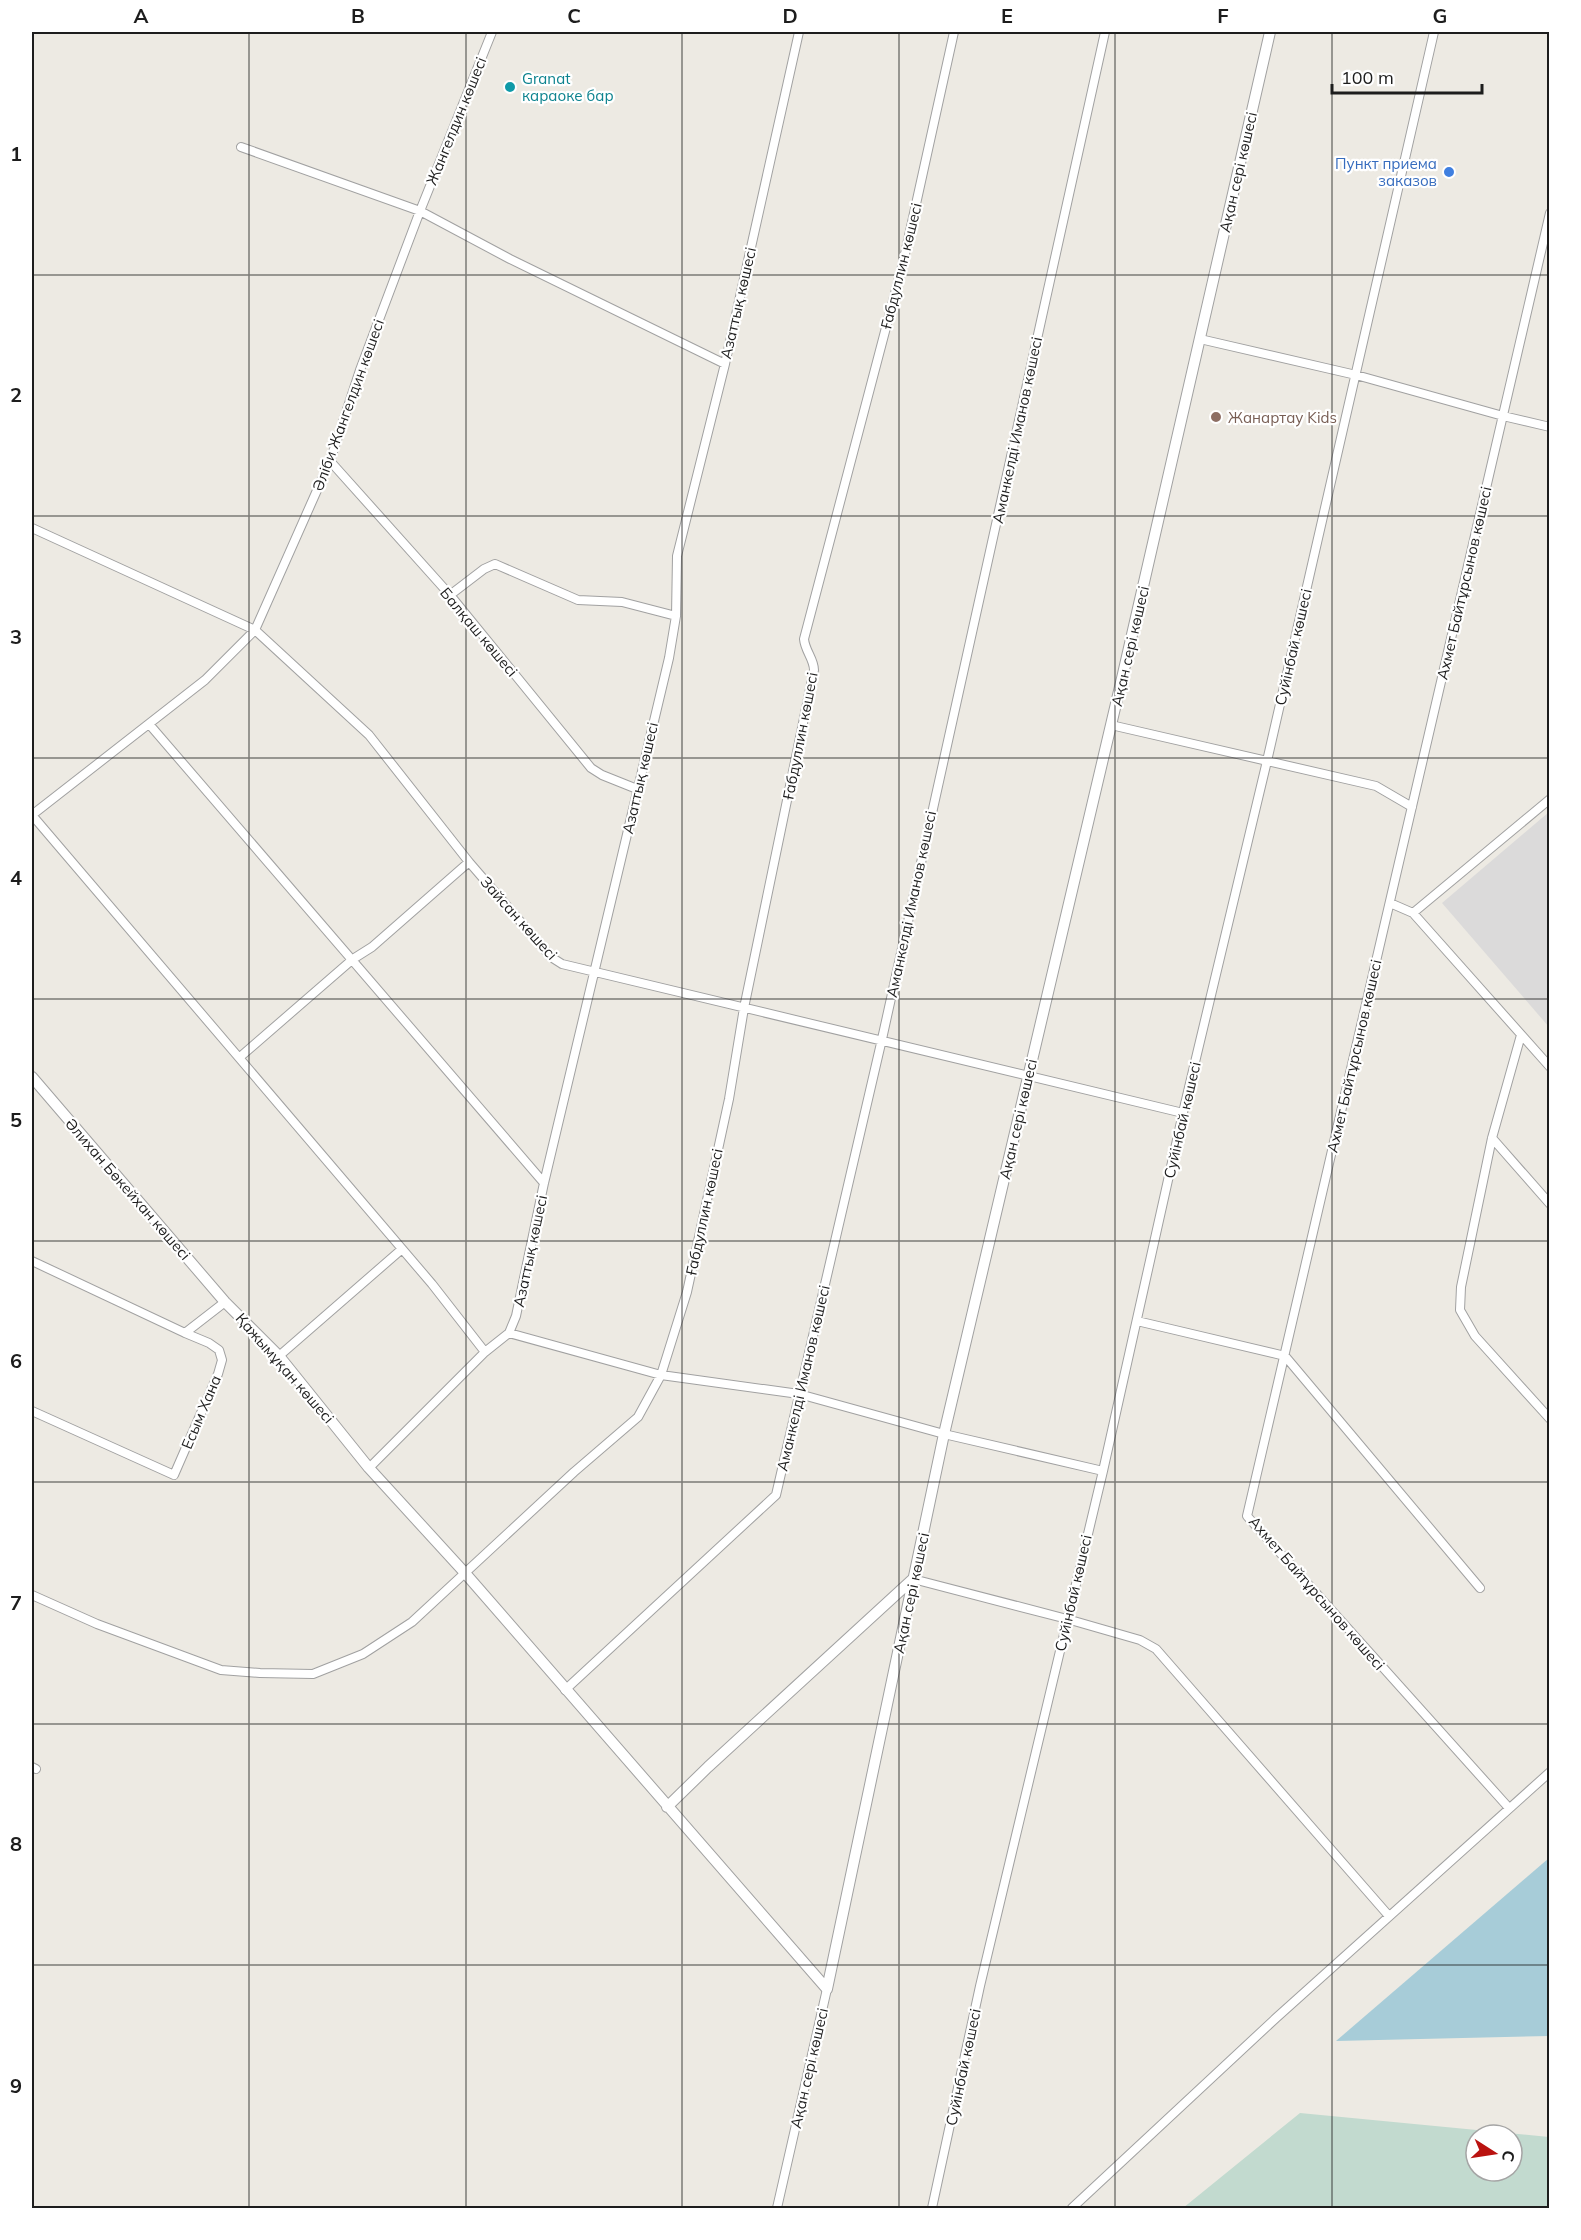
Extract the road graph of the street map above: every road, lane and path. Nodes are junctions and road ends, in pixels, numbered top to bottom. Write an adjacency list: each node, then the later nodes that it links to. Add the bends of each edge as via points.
1 (492, 32): 8 (street, Жангелдин көшесі)
2 (799, 32): 11 (street, Азаттық көшесі)
3 (954, 32): 32 (street, Ғабдуллин көшесі, via 903,262 804,639 814,670)
4 (1105, 32): 34 (street, Аманкелді Иманов көшесі)
5 (1270, 32): 10 (street, Ақан сері көшесі)
6 (1434, 32): 12 (street, Суйінбай көшесі)
7 (241, 147): 8 (street)
8 (420, 211): 11 (street); 15 (street, Әліби Жангелдин көшесі)
9 (1550, 213): 13 (street, Ахмет Байтұрсынов көшесі)
10 (1200, 339): 12 (street); 21 (street, Ақан сері көшесі)
11 (725, 364): 18 (street, Азаттық көшесі, via 676,556)
12 (1356, 375): 13 (street); 22 (street, Суйінбай көшесі)
13 (1503, 416): 14 (street); 25 (street, Ахмет Байтұрсынов көшесі)
14 (1550, 427)
15 (330, 461): 17 (street, Балқаш көшесі); 19 (street, Әліби Жангелдин көшесі)
16 (32, 528): 19 (street, Зайсан көшесі)
17 (450, 595): 18 (street, via 495,564 578,600 622,602); 23 (street, Балқаш көшесі, via 591,768)
18 (676, 616): 23 (street, Азаттық көшесі)
19 (255, 630): 20 (street, via 205,680); 27 (street, Зайсан көшесі, via 369,735)
20 (150, 724): 26 (street); 30 (street)
21 (1111, 725): 22 (street); 37 (street, Ақан сері көшесі)
22 (1267, 761): 25 (street, via 1376,786); 39 (street, Суйінбай көшесі)
23 (637, 789): 31 (street, Азаттық көшесі)
24 (1550, 799): 29 (street)
25 (1412, 807): 28 (street, Ахмет Байтұрсынов көшесі)
26 (32, 815): 35 (street)
27 (469, 862): 30 (street, via 372,948); 31 (street, Зайсан көшесі, via 551,957)
28 (1390, 903): 29 (street); 51 (street, Ахмет Байтұрсынов көшесі)
29 (1413, 914): 33 (street)
30 (353, 959): 35 (street); 41 (street)
31 (594, 972): 32 (street, Зайсан көшесі); 41 (street, Азаттық көшесі)
32 (744, 1008): 34 (street, Зайсан көшесі); 52 (street, Ғабдуллин көшесі, via 729,1099 687,1292)
33 (1521, 1035): 36 (street); 40 (street)
34 (882, 1039): 37 (street, Зайсан көшесі); 53 (street, Аманкелді Иманов көшесі)
35 (240, 1057): 43 (street)
36 (1550, 1067)
37 (1028, 1076): 39 (street, Зайсан көшесі); 56 (street, Ақан сері көшесі)
38 (32, 1077): 45 (street, Әлихан Бөкейхан көшесі)
39 (1183, 1113): 46 (street, Суйінбай көшесі)
40 (1492, 1138): 42 (street); 55 (street, via 1461,1287 1460,1310 1475,1336)
41 (544, 1183): 47 (street, Азаттық көшесі)
42 (1550, 1204)
43 (402, 1249): 49 (street); 50 (street)
44 (32, 1261): 48 (street)
45 (225, 1302): 48 (street, Қажымұқан көшесі); 50 (street, Қажымұқан көшесі)
46 (1137, 1321): 51 (street); 58 (street, Суйінбай көшесі)
47 (509, 1333): 49 (street); 52 (street)
48 (185, 1334): 54 (street, Есым Хана, via 219,1350 222,1360 174,1475)
49 (485, 1352): 57 (street)
50 (279, 1356): 57 (street, Қажымұқан көшесі)
51 (1285, 1356): 61 (street); 67 (street, Ахмет Байтұрсынов көшесі, via 1247,1516)
52 (661, 1375): 53 (street); 59 (street, Ғабдуллин көшесі, via 638,1417)
53 (799, 1394): 56 (street); 64 (street, Аманкелді Иманов көшесі, via 776,1495)
54 (32, 1411)
55 (1550, 1419)
56 (945, 1434): 58 (street); 60 (street, Ақан сері көшесі)
57 (369, 1468): 59 (street, Қажымұқан көшесі)
58 (1103, 1471): 63 (street, Суйінбай көшесі)
59 (465, 1573): 62 (street, Ғабдуллин көшесі, via 412,1622 363,1654 313,1674 222,1670 97,1624); 64 (street, Қажымұқан көшесі)
60 (913, 1579): 63 (street); 66 (street); 69 (street, Ақан сері көшесі)
61 (1480, 1588)
62 (32, 1595)
63 (1067, 1619): 68 (street, via 1140,1640 1156,1649); 71 (street, Суйінбай көшесі)
64 (565, 1690): 66 (street, Қажымұқан көшесі)
65 (1550, 1772): 67 (street)
66 (667, 1807): 69 (street, Қажымұқан көшесі)
67 (1509, 1808): 68 (street)
68 (1389, 1916): 72 (street)
69 (827, 1989): 70 (street, Ақан сері көшесі)
70 (777, 2208)
71 (932, 2208)
72 (1072, 2208)

